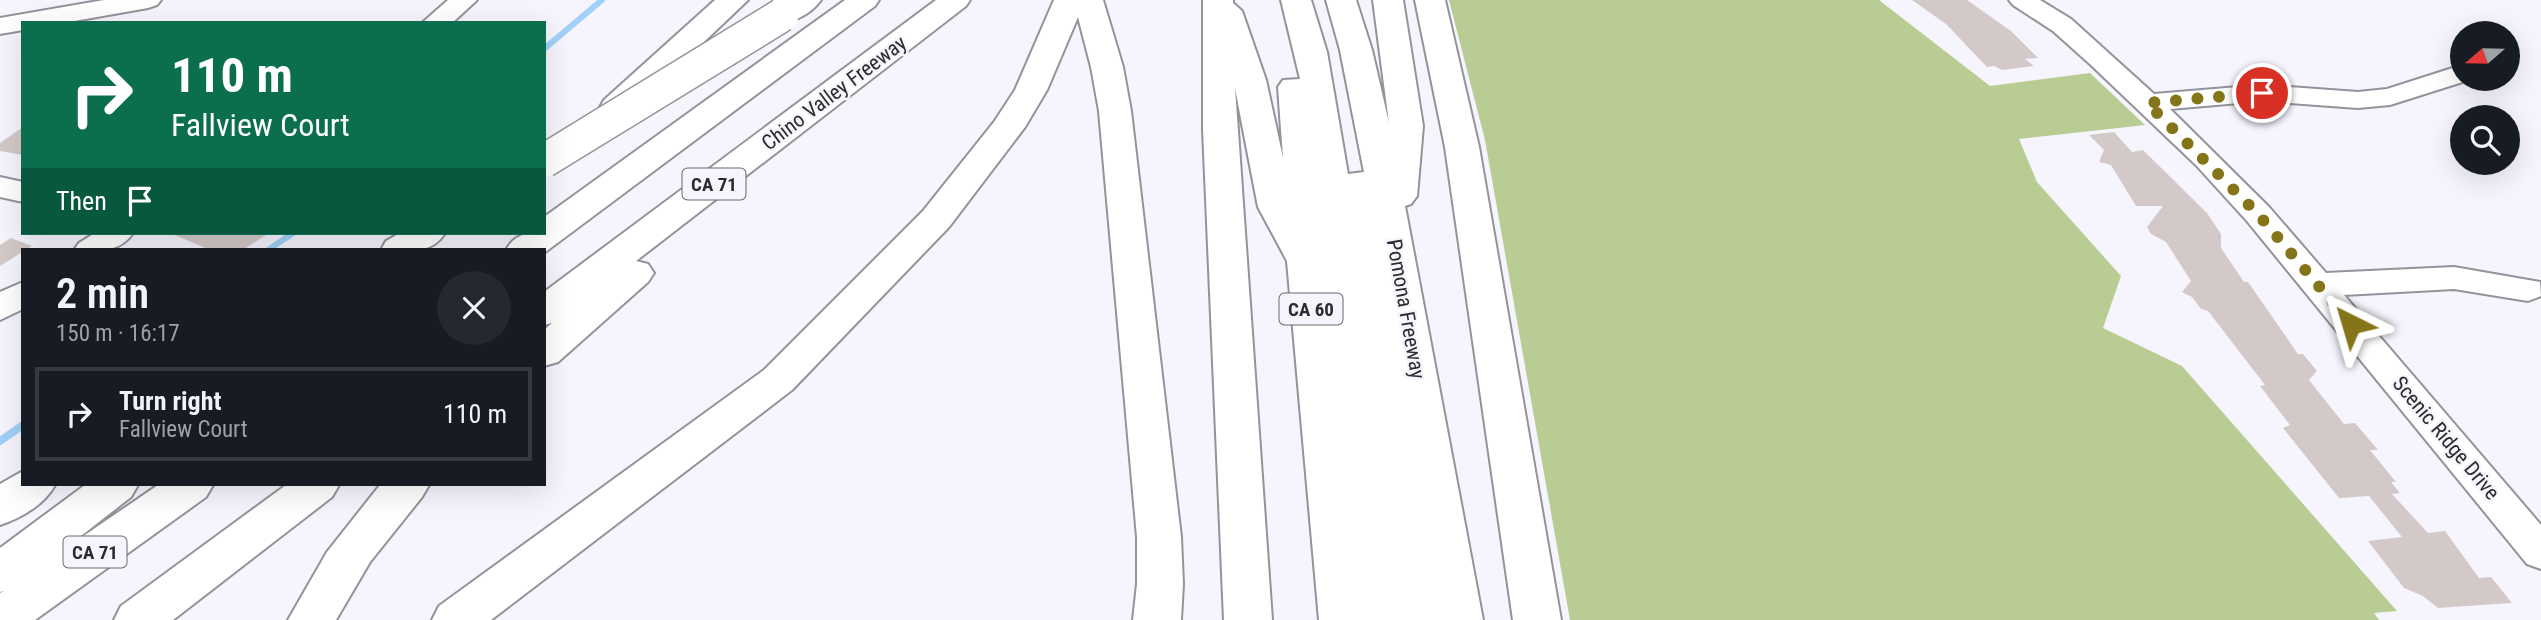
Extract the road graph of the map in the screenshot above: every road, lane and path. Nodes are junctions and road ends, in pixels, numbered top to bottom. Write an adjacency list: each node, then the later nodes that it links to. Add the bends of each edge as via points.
1 (148, 0): 17 (street)
2 (464, 0): 18 (street)
3 (733, 0): 24 (highway, via 645,83)
4 (864, 0): 28 (highway, CA 71)
5 (955, 0): 21 (highway, Chino Valley Freeway / CA 71)
6 (1069, 0): 58 (highway, via 1031,90 1008,127 936,219 778,380)
7 (1088, 0): 59 (highway, via 1107,67 1116,124 1159,537)
8 (1220, 0): 38 (highway, via 1250,80 1276,207); 60 (highway, via 1220,128)
9 (1275, 0): 38 (highway, CA 60, via 1298,119)
10 (1296, 0): 62 (highway, via 1311,52 1327,144)
11 (1320, 0): 63 (highway, via 1346,106)
12 (1341, 0): 33 (highway, Pomona Freeway, via 1372,121)
13 (1388, 0): 33 (highway, via 1406,125)
14 (1430, 0): 65 (highway, via 1462,147)
15 (2022, 0): 23 (street, Scenic Ridge Drive, via 2062,25)
16 (794, 8): 25 (highway, bridge)
17 (28, 21)
18 (438, 21)
19 (21, 22): 20 (street)
20 (0, 26)
21 (884, 55): 43 (highway, Chino Valley Freeway / CA 71); 44 (highway)
22 (2450, 77): 23 (street, via 2390,97 2358,100 2262,93)
23 (2147, 103): 39 (street, Scenic Ridge Drive, via 2258,214)
24 (546, 160)
25 (546, 161)
26 (0, 187): 27 (street)
27 (21, 192)
28 (546, 234)
29 (114, 235): 34 (street)
30 (424, 235): 35 (highway)
31 (449, 235): 36 (highway)
32 (544, 235): 37 (highway, CA 71)
33 (1394, 240): 64 (highway, Pomona Freeway)
34 (93, 248)
35 (402, 248)
36 (431, 248)
37 (527, 248)
38 (1306, 261): 61 (highway, CA 60)
39 (2318, 285): 40 (street, via 2454,278); 53 (street, Scenic Ridge Drive)
40 (2528, 290)
41 (21, 294): 42 (street)
42 (0, 308)
43 (546, 310)
44 (546, 350)
45 (32, 486): 51 (highway)
46 (87, 486): 52 (highway)
47 (115, 486): 54 (highway)
48 (190, 486): 55 (highway, CA 71)
49 (316, 486): 56 (highway)
50 (406, 486): 57 (highway, via 360,538)
51 (0, 507)
52 (0, 544)
53 (2541, 553)
54 (0, 573)
55 (0, 619)
56 (138, 620)
57 (312, 620)
58 (456, 620)
59 (1157, 620)
60 (1248, 620)
61 (1343, 620)
62 (1382, 620)
63 (1420, 620)
64 (1459, 620)
65 (1537, 620)

